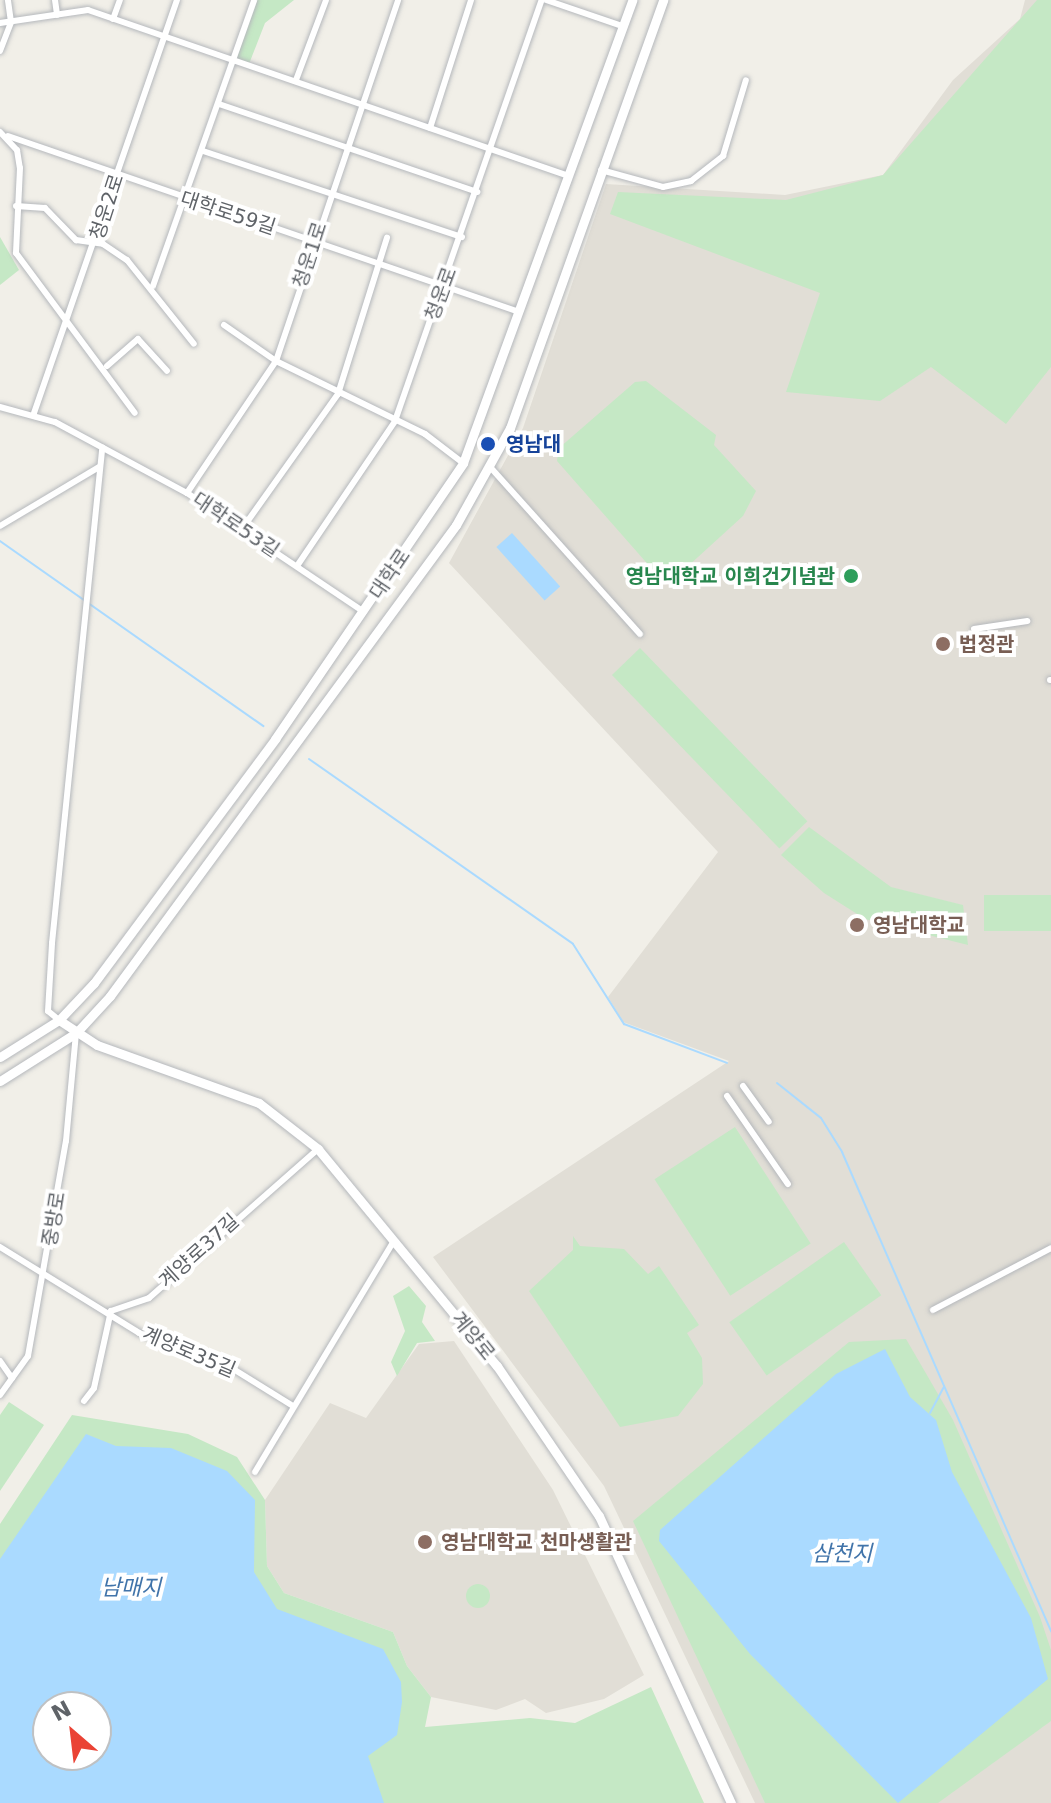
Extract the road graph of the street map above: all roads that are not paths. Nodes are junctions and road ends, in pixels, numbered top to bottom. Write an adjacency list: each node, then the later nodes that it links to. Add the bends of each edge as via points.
1 (8, 0): 14 (street)
2 (55, 0): 12 (street)
3 (120, 0): 13 (street)
4 (177, 0): 17 (street, 청운2로)
5 (254, 0): 19 (street)
6 (326, 0): 20 (street)
7 (398, 0): 22 (street, 청운1로)
8 (471, 0): 24 (street)
9 (544, 0): 16 (street); 28 (street, 청운로)
10 (632, 0): 16 (main road, 대학로)
11 (663, 0): 30 (main road)
12 (57, 15): 13 (street, via 88,10); 14 (street)
13 (113, 19): 17 (street)
14 (11, 22): 15 (street); 18 (street)
15 (0, 23)
16 (619, 25): 32 (main road, 대학로)
17 (165, 37): 19 (street); 31 (street, 청운2로)
18 (0, 51)
19 (235, 59): 20 (street); 23 (street)
20 (296, 80): 22 (street)
21 (746, 80): 30 (street, via 723,156 691,181 663,187)
22 (361, 103): 24 (street); 27 (street, 청운1로)
23 (219, 104): 27 (street); 29 (street)
24 (430, 128): 28 (street)
25 (0, 132): 26 (street, 대학로59길)
26 (8, 136): 31 (street, 대학로59길); 36 (street, via 20,168)
27 (346, 147): 33 (street); 34 (street, 청운1로)
28 (492, 149): 32 (street); 33 (street, 청운로)
29 (203, 151): 34 (street); 35 (street)
30 (601, 170): 59 (main road)
31 (117, 176): 35 (street, 대학로59길); 39 (street, 청운2로)
32 (569, 176): 44 (main road, 대학로)
33 (477, 192): 37 (street, 청운로)
34 (330, 194): 37 (street); 40 (street, 청운1로)
35 (186, 199): 40 (street, 대학로59길); 42 (street)
36 (16, 206): 39 (street, via 45,208 76,240); 45 (street, via 16,253)
37 (462, 237): 43 (street, 청운로)
38 (387, 238): 41 (street)
39 (96, 242): 42 (street); 45 (street, 청운2로)
40 (314, 242): 41 (street, 대학로59길); 48 (street, 청운1로)
41 (379, 265): 43 (street, 대학로59길); 51 (street)
42 (153, 286): 47 (street)
43 (445, 287): 44 (street, 대학로59길); 55 (street, 청운로)
44 (521, 313): 57 (main road, 대학로)
45 (69, 317): 49 (street); 53 (street, 청운2로)
46 (224, 325): 48 (street)
47 (194, 344)
48 (276, 361): 51 (street); 60 (street, 청운1로)
49 (107, 366): 50 (street, via 138,339); 54 (street)
50 (167, 371)
51 (338, 394): 55 (street); 62 (street)
52 (0, 407): 53 (street, 대학로53길)
53 (34, 413): 56 (street, 대학로53길)
54 (135, 413)
55 (395, 421): 57 (street); 63 (street, 청운로)
56 (102, 448): 58 (street); 60 (street, 대학로53길)
57 (463, 463): 64 (main road, 대학로)
58 (99, 467): 61 (street); 68 (street, via 49,993 48,1011)
59 (491, 468): 67 (street); 69 (main road, via 241,823)
60 (187, 493): 62 (street, 대학로53길)
61 (0, 526)
62 (242, 529): 63 (street, 대학로53길)
63 (297, 566): 64 (street, 대학로53길)
64 (364, 612): 68 (main road, 대학로, via 157,900)
65 (1027, 621): 66 (street)
66 (974, 629)
67 (640, 634)
68 (59, 1020): 69 (main road, 계양로); 70 (main road, 대학로)
69 (76, 1033): 71 (main road); 75 (main road, 계양로, via 259,1103); 80 (street, 중방로)
70 (0, 1057)
71 (0, 1081)
72 (743, 1086): 74 (street)
73 (727, 1096): 76 (street)
74 (769, 1122)
75 (318, 1149): 77 (main road, 계양로); 82 (street, 계양로37길, via 149,1298)
76 (788, 1184)
77 (394, 1241): 87 (street); 89 (main road, 계양로, via 497,1366 599,1516)
78 (1051, 1248): 81 (street)
79 (1, 1252): 80 (street, 계양로35길)
80 (45, 1272): 82 (street, 계양로35길); 84 (street, 중방로, via 28,1356)
81 (933, 1310)
82 (111, 1311): 86 (street, via 94,1388); 87 (street, 계양로35길, via 139,1333 222,1362)
83 (0, 1361): 84 (street)
84 (12, 1378): 85 (street, 중방로)
85 (0, 1395)
86 (84, 1401)
87 (293, 1406): 88 (street)
88 (255, 1472)
89 (731, 1803)

